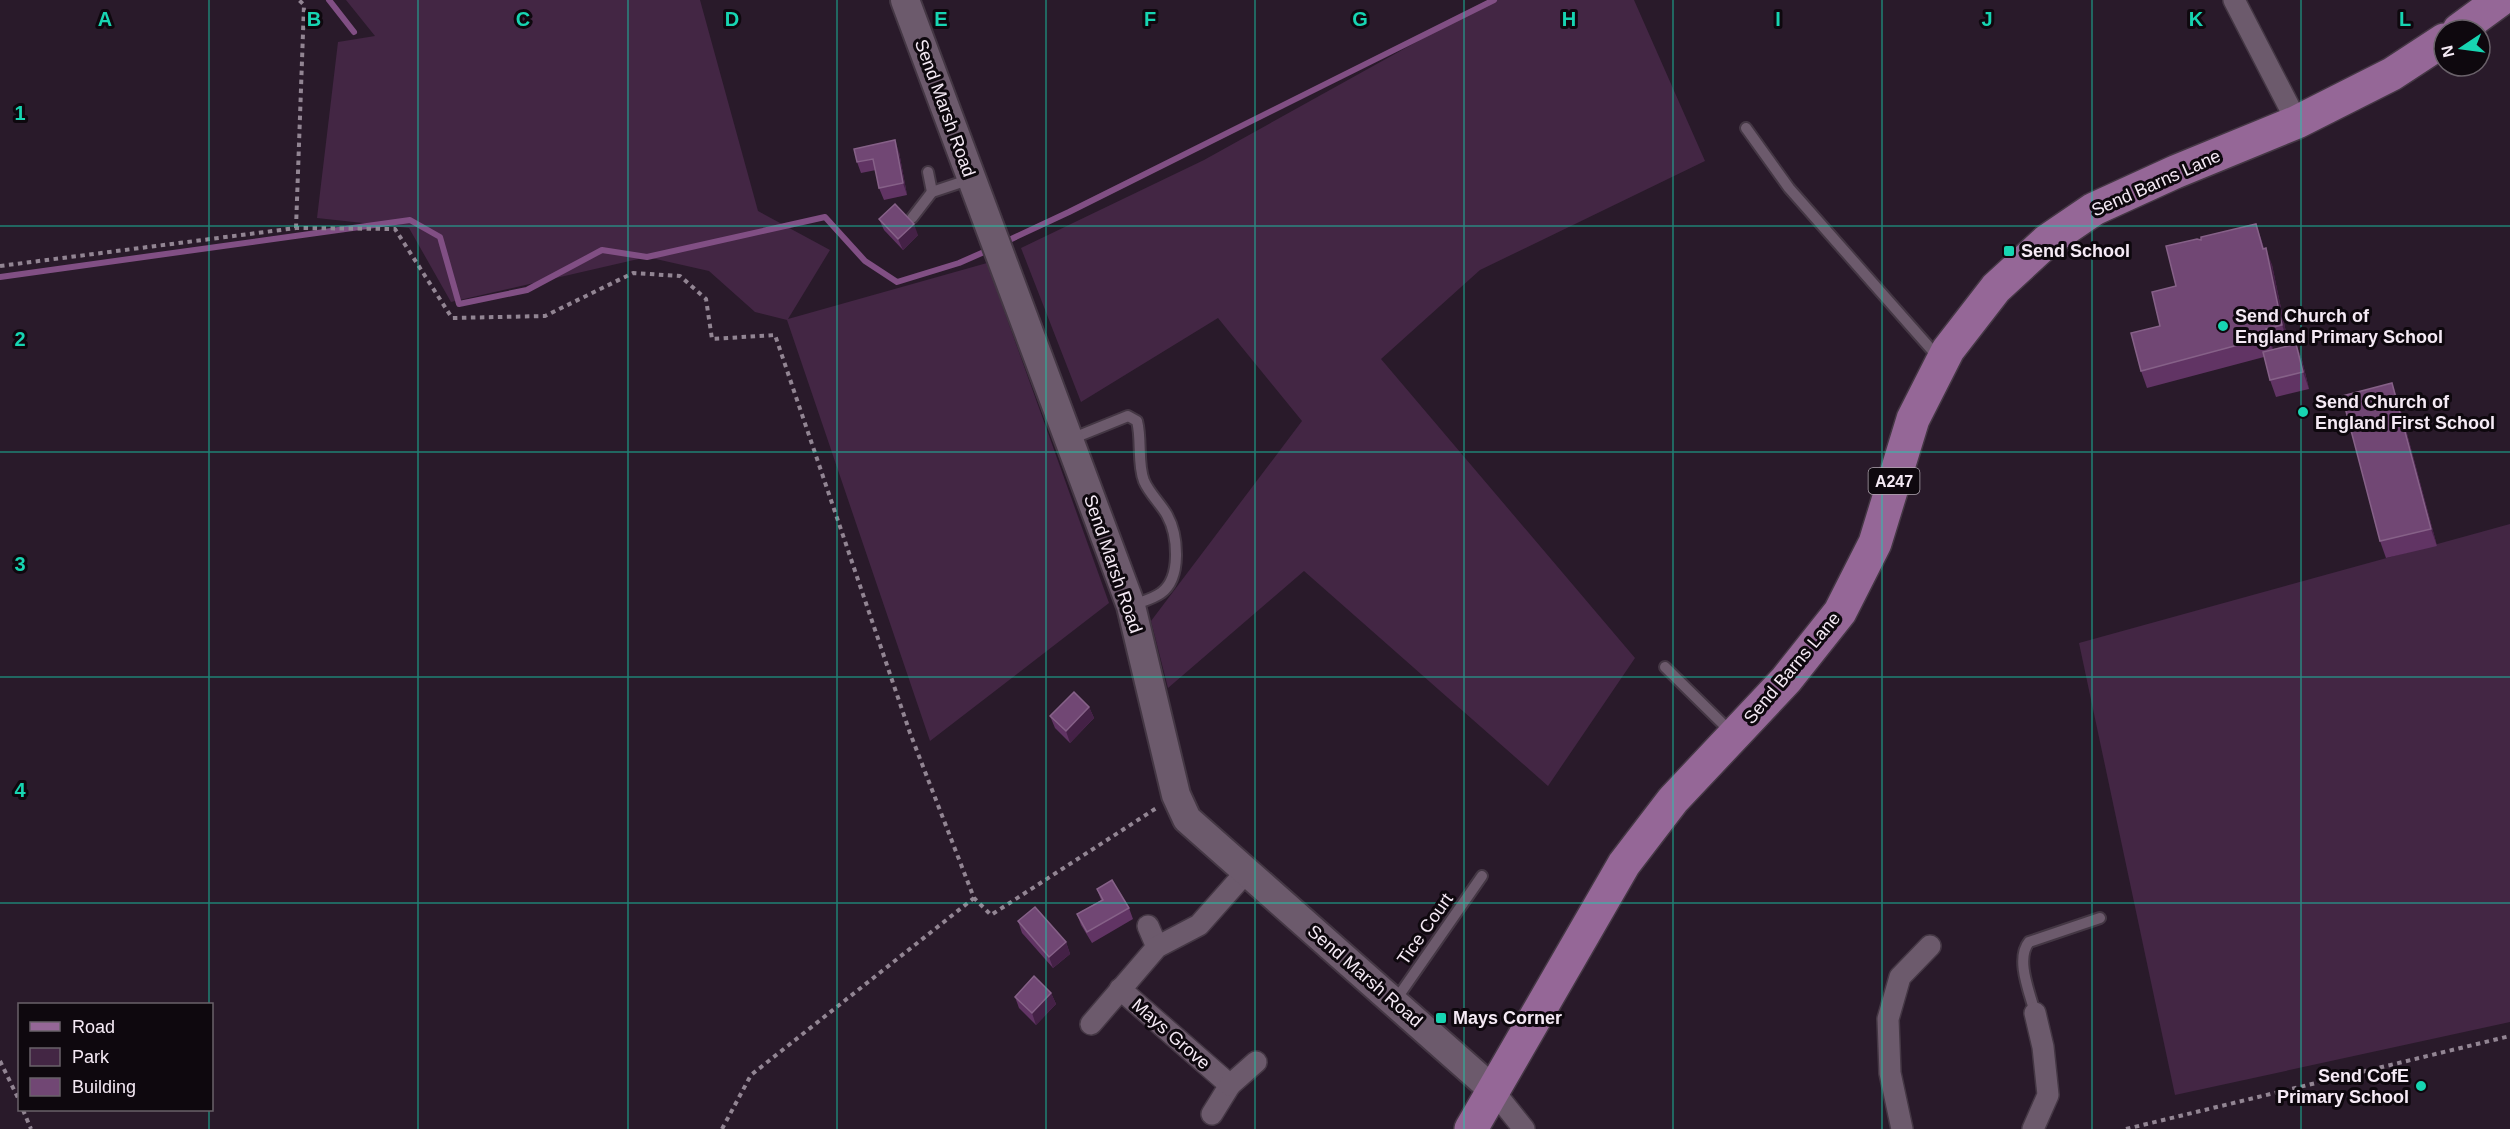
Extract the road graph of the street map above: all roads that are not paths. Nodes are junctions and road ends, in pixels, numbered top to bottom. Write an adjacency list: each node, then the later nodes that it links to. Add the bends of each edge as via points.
1 (905, 0): 9 (main road, Send Marsh Road)
2 (2234, 0): 6 (street)
3 (2500, 0): 4 (main road)
4 (2475, 18)
5 (2432, 48): 6 (main road, Send Barns Lane / A247, via 2392,74)
6 (2297, 122): 12 (main road, Send Barns Lane / A247, via 2094,209 2047,241 1996,288)
7 (1746, 128): 12 (lane, via 1789,188)
8 (928, 172): 10 (lane)
9 (971, 179): 10 (lane); 13 (main road, Send Marsh Road)
10 (932, 192): 11 (lane)
11 (912, 219)
12 (1943, 362): 16 (main road, Send Barns Lane / A247, via 1914,419 1875,543 1840,612)
13 (1070, 440): 14 (main road, Send Marsh Road); 14 (lane, via 1128,416 1137,421 1142,473 1176,534 1176,559 1162,593)
14 (1131, 606): 17 (main road, Send Marsh Road, via 1176,795 1187,819)
15 (1665, 667): 16 (lane)
16 (1735, 736): 29 (main road, Send Barns Lane / A247, via 1673,800 1624,864)
17 (1246, 872): 22 (street, via 1199,925); 24 (main road, Send Marsh Road)
18 (1482, 876): 24 (lane, Tice Court)
19 (2100, 918): 25 (lane, via 2029,942 2024,948)
20 (1148, 926): 22 (street)
21 (1930, 946): 33 (street, via 1900,977 1888,1019 1890,1072)
22 (1157, 947): 23 (street)
23 (1120, 989): 26 (street, Mays Grove); 28 (street, Mays Grove)
24 (1395, 1001): 29 (main road, Send Marsh Road)
25 (2034, 1013): 34 (street, via 2043,1047 2048,1095)
26 (1091, 1024)
27 (1256, 1062): 28 (street)
28 (1230, 1085): 30 (street)
29 (1492, 1089): 31 (main road, A247); 32 (street)
30 (1212, 1114)
31 (1471, 1129)
32 (1524, 1129)
33 (1902, 1129)
34 (2033, 1129)

